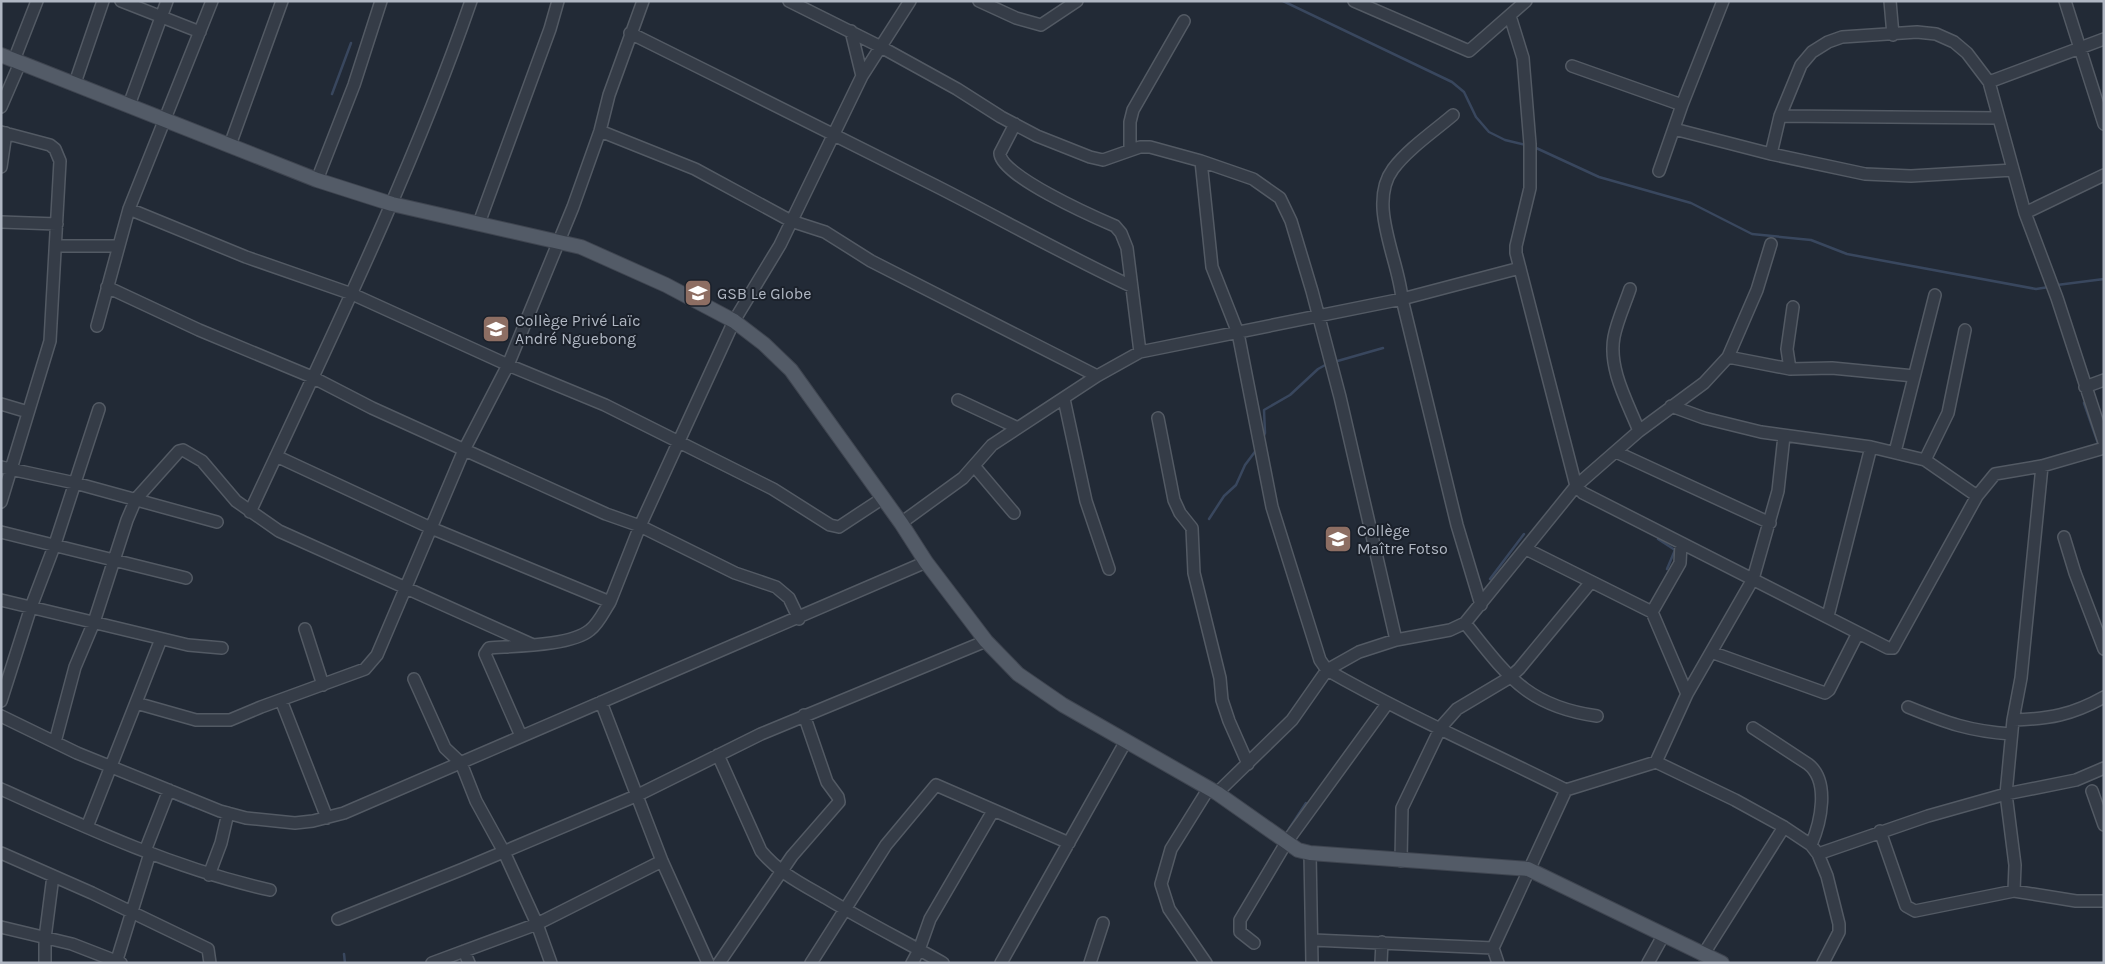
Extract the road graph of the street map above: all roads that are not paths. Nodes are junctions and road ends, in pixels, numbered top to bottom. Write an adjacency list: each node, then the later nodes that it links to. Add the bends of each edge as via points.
1 (37, 1): 30 (street)
2 (103, 1): 34 (street)
3 (121, 1): 20 (street)
4 (167, 1): 20 (street)
5 (212, 1): 24 (street)
6 (282, 1): 48 (street)
7 (381, 1): 56 (street, via 354,85)
8 (471, 1): 57 (street)
9 (558, 1): 62 (street)
10 (643, 1): 25 (street)
11 (789, 1): 23 (street)
12 (910, 1): 29 (street)
13 (979, 1): 14 (street, via 1040,25)
14 (1077, 1)
15 (1354, 1): 21 (street, via 1469,51)
16 (1526, 1): 21 (street)
17 (1723, 1): 35 (street)
18 (1890, 1): 26 (street)
19 (2065, 1): 28 (street)
20 (161, 15): 24 (street); 36 (street)
21 (1510, 16): 68 (street, via 1523,58 1529,115 1530,188 1516,246)
22 (1184, 21): 49 (street, via 1133,110)
23 (851, 31): 29 (street); 32 (street)
24 (200, 32): 41 (street)
25 (630, 33): 45 (street, via 608,95); 47 (street)
26 (1893, 35): 33 (street, via 1936,34 1954,42 1967,53); 39 (street, via 1842,37 1812,52 1801,65)
27 (2104, 39): 28 (street)
28 (2080, 46): 33 (street); 43 (street)
29 (881, 47): 32 (street); 42 (street, via 957,88)
30 (12, 59): 34 (main road); 37 (street)
31 (1572, 66): 35 (street)
32 (862, 76): 47 (street)
33 (1989, 82): 40 (street)
34 (75, 83): 36 (main road)
35 (1682, 104): 44 (street)
36 (129, 105): 41 (main road)
37 (1, 107)
38 (1453, 115): 74 (street, via 1398,164 1384,185 1383,212 1401,280)
39 (1780, 116): 40 (street); 50 (street)
40 (1999, 118): 53 (street)
41 (165, 119): 48 (main road); 58 (street)
42 (1014, 124): 49 (street, via 1103,160); 69 (street, via 1000,153 1003,164 1051,196 1115,226 1127,248)
43 (2104, 124)
44 (1674, 129): 50 (street); 54 (street)
45 (600, 130): 60 (street, via 695,169); 64 (street)
46 (4, 133): 52 (street); 63 (street, via 50,145 59,156)
47 (834, 133): 60 (street); 69 (street, via 1042,243)
48 (230, 145): 56 (main road)
49 (1130, 150): 51 (street, via 1150,147)
50 (1771, 154): 53 (street, via 1865,174 1940,176)
51 (1202, 161): 76 (street, via 1253,179 1280,198); 80 (street, via 1212,267)
52 (1, 167)
53 (2013, 170): 59 (street)
54 (1660, 171)
55 (2104, 175): 59 (street)
56 (317, 180): 57 (main road)
57 (392, 204): 62 (main road); 72 (street)
58 (129, 209): 67 (street); 72 (street, via 246,257)
59 (2025, 213): 89 (street)
60 (791, 221): 77 (street, via 769,266); 85 (street, via 825,232 871,261)
61 (1, 222): 63 (street)
62 (479, 223): 64 (main road)
63 (57, 224): 66 (street)
64 (559, 241): 77 (main road, via 611,259); 83 (street)
65 (1771, 244): 82 (street, via 1757,290)
66 (56, 246): 67 (street); 95 (street, via 50,341)
67 (118, 246): 70 (street)
68 (1520, 268): 74 (street); 113 (street)
69 (1131, 286): 81 (street)
70 (107, 287): 78 (street); 87 (street)
71 (1630, 289): 98 (street, via 1614,337 1613,350 1616,372)
72 (352, 294): 83 (street); 87 (street)
73 (1935, 295): 86 (street)
74 (1402, 299): 76 (street); 141 (street, via 1457,525)
75 (1792, 307): 84 (street, via 1787,348)
76 (1318, 316): 80 (street); 151 (street)
77 (734, 321): 100 (street); 115 (main road, via 791,370)
78 (97, 326)
79 (1965, 330): 108 (street, via 1948,413)
80 (1238, 333): 81 (street); 157 (street, via 1272,507 1316,651)
81 (1140, 352): 85 (street)
82 (1728, 357): 84 (street); 93 (street, via 1704,383)
83 (508, 364): 100 (street); 104 (street)
84 (1790, 369): 86 (street, via 1832,368)
85 (1097, 376): 90 (street)
86 (1914, 376): 106 (street)
87 (312, 377): 104 (street); 107 (street)
88 (2104, 380): 89 (street)
89 (2085, 386): 101 (street)
90 (1064, 398): 97 (street); 134 (street, via 1086,501)
91 (958, 400): 97 (street)
92 (1, 404): 95 (street)
93 (1671, 406): 98 (street); 99 (street, via 1727,425)
94 (99, 409): 112 (street)
95 (28, 412): 111 (street)
96 (1158, 418): 182 (street, via 1174,500 1194,536 1194,573 1220,678 1222,700)
97 (1018, 428): 110 (street, via 992,445)
98 (1639, 431): 105 (street)
99 (1784, 436): 102 (street); 122 (street, via 1778,492)
100 (680, 441): 115 (street, via 773,489 836,527); 123 (street)
101 (2104, 442)
102 (1871, 447): 106 (street); 144 (street)
103 (2104, 448): 109 (street)
104 (464, 450): 123 (street); 124 (street)
105 (1616, 452): 113 (street); 122 (street)
106 (1895, 452): 108 (street)
107 (276, 456): 118 (street); 124 (street)
108 (1925, 460): 114 (street)
109 (2042, 466): 114 (street, via 1996,474); 172 (street, via 2021,678)
110 (975, 467): 119 (street); 121 (street)
111 (7, 468): 112 (street); 117 (street)
112 (75, 483): 116 (street); 127 (street)
113 (1576, 486): 128 (street, via 1591,498); 129 (street)
114 (1977, 496): 149 (street, via 1898,643 1888,648)
115 (883, 498): 121 (main road)
116 (136, 499): 118 (street, via 179,451 184,450 202,461 236,501); 120 (street); 131 (street)
117 (1, 502)
118 (250, 512): 138 (street, via 279,530)
119 (1014, 513)
120 (217, 522)
121 (901, 523): 132 (main road)
122 (1770, 523): 136 (street)
123 (640, 526): 140 (street); 145 (street, via 735,574 776,587 790,598)
124 (431, 528): 138 (street); 140 (street)
125 (1, 532): 127 (street)
126 (2064, 537): 155 (street)
127 (55, 544): 131 (street); 142 (street)
128 (1681, 544): 130 (street); 133 (street)
129 (1526, 550): 137 (street); 141 (street)
130 (1700, 553): 133 (street); 136 (street)
131 (115, 558): 135 (street); 146 (street)
132 (926, 562): 145 (street); 152 (main road)
133 (1680, 563): 143 (street)
134 (1109, 569)
135 (186, 578)
136 (1753, 580): 144 (street); 156 (street)
137 (1591, 582): 143 (street); 158 (street)
138 (405, 588): 153 (street); 160 (street, via 372,663 365,670)
139 (1, 600): 142 (street)
140 (610, 602): 153 (street, via 588,632)
141 (1482, 605): 147 (street)
142 (31, 607): 146 (street); 164 (street)
143 (1652, 612): 161 (street)
144 (1828, 616): 149 (street)
145 (799, 618): 166 (street)
146 (94, 622): 150 (street); 178 (street, via 75,667)
147 (1465, 623): 151 (street, via 1450,630); 158 (street)
148 (305, 629): 160 (street)
149 (1858, 633): 156 (street, via 1825,693)
150 (161, 639): 154 (street); 165 (street)
151 (1396, 640): 157 (street, via 1359,652)
152 (986, 641): 169 (street); 177 (main road, via 1018,674 1063,705)
153 (533, 645): 176 (street, via 489,648 485,654)
154 (222, 648)
155 (2104, 649)
156 (1711, 652): 161 (street)
157 (1326, 670): 167 (street); 182 (street, via 1292,720)
158 (1510, 678): 171 (street, via 1537,697 1576,713); 173 (street, via 1457,710)
159 (414, 679): 181 (street, via 445,748)
160 (323, 685): 163 (street)
161 (1686, 694): 180 (street)
162 (2104, 697): 172 (street, via 2062,716)
163 (281, 700): 165 (street, via 230,720 213,722); 194 (street)
164 (1, 701)
165 (136, 702): 183 (street)
166 (601, 702): 176 (street); 191 (street)
167 (1387, 704): 173 (street); 200 (street)
168 (1908, 707): 175 (street, via 1978,732)
169 (804, 715): 179 (street); 209 (street, via 827,782 839,802)
170 (1, 716): 178 (street)
171 (1597, 716)
172 (2013, 720): 175 (street)
173 (1441, 727): 187 (street); 206 (street, via 1402,808)
174 (1753, 728): 201 (street, via 1815,769 1819,778)
175 (2011, 734): 190 (street)
176 (521, 736): 181 (street)
177 (1126, 741): 188 (main road); 199 (street)
178 (55, 742): 183 (street)
179 (718, 755): 191 (street); 209 (street, via 761,851)
180 (1656, 762): 187 (street); 197 (street)
181 (461, 763): 194 (street, via 344,814); 203 (street, via 476,801)
182 (1248, 764): 188 (street)
183 (110, 766): 186 (street); 196 (street)
184 (2104, 768): 190 (street, via 2076,780)
185 (1, 789): 196 (street)
186 (169, 790): 193 (street); 202 (street)
187 (1566, 790): 208 (street)
188 (1213, 791): 200 (main road); 243 (street, via 1171,849 1160,884 1169,909)
189 (2092, 791): 195 (street)
190 (2006, 794): 198 (street); 213 (street, via 2015,865)
191 (638, 795): 203 (street); 207 (street)
192 (993, 811): 199 (street); 215 (street, via 936,785 886,845); 227 (street, via 930,919)
193 (228, 813): 194 (street, via 274,822 295,823); 210 (street)
194 (327, 818)
195 (2104, 825)
196 (87, 827): 202 (street)
197 (1784, 828): 201 (street); 229 (street)
198 (1880, 831): 201 (street); 213 (street, via 1909,909 1915,911)
199 (1069, 843): 241 (street)
200 (1286, 843): 205 (main road); 225 (street, via 1240,920 1240,932)
201 (1815, 849): 249 (street, via 1827,876 1839,924 1839,932)
202 (148, 852): 210 (street); 216 (street)
203 (504, 852): 217 (street); 218 (street)
204 (1, 853): 211 (street)
205 (1310, 853): 206 (main road); 223 (street)
206 (1401, 860): 208 (main road)
207 (662, 861): 218 (street); 236 (street)
208 (1528, 869): 221 (main road); 226 (street)
209 (781, 872): 215 (street); 237 (street)
210 (209, 875): 212 (street)
211 (53, 876): 216 (street); 222 (street)
212 (270, 890)
213 (2014, 891): 214 (street, via 2068,900)
214 (2104, 901)
215 (846, 910): 227 (street); 238 (street)
216 (132, 913): 230 (street); 232 (street, via 208,949)
217 (338, 919)
218 (537, 924): 228 (street); 235 (street)
219 (1102, 924): 242 (street)
220 (1, 927): 222 (street)
221 (1663, 936): 229 (main road); 247 (street)
222 (45, 938): 230 (street, via 72,944); 231 (street)
223 (1312, 940): 224 (street); 244 (street)
224 (1382, 942): 226 (street); 245 (street)
225 (1254, 943)
226 (1493, 948): 246 (street)
227 (919, 950): 239 (street); 240 (street)
228 (464, 951): 233 (street); 234 (street)
229 (1703, 954): 248 (main road)
230 (118, 962)
231 (45, 963)
232 (210, 963)
233 (432, 963)
234 (469, 963)
235 (551, 963)
236 (708, 963)
237 (719, 963)
238 (812, 963)
239 (912, 963)
240 (943, 963)
241 (1001, 963)
242 (1090, 963)
243 (1206, 963)
244 (1312, 963)
245 (1381, 963)
246 (1498, 963)
247 (1648, 963)
248 (1722, 963)
249 (1823, 963)

